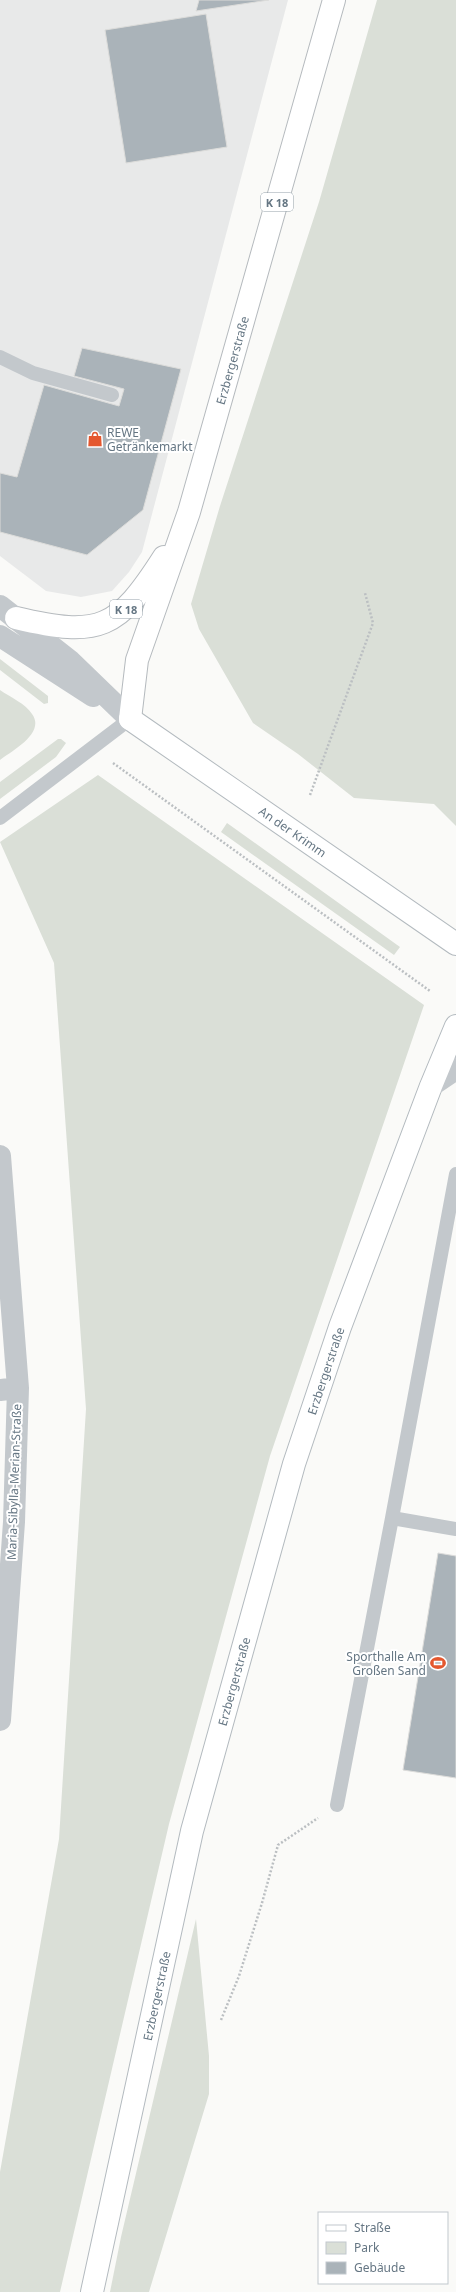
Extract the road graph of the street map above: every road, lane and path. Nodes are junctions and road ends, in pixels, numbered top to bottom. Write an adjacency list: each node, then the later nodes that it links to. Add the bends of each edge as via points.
1 (334, 0): 4 (main road, Erzbergerstraße / K 18)
2 (0, 357): 3 (lane, via 33,373)
3 (112, 395)
4 (189, 512): 6 (main road, K 18, via 147,584 127,608 113,618 97,625 76,628 45,625); 8 (main road, Erzbergerstraße / K 18, via 137,660)
5 (365, 593): 10 (path, via 373,624)
6 (8, 612): 8 (street, An der Krimm, via 70,661)
7 (0, 636): 8 (street, An der Krimm)
8 (130, 719): 11 (lane); 12 (main road, An der Krimm)
9 (109, 760): 13 (path)
10 (310, 795)
11 (0, 818)
12 (456, 944)
13 (430, 991)
14 (456, 1026): 16 (main road, Erzbergerstraße)
15 (456, 1069): 16 (street)
16 (431, 1086): 25 (main road, Erzbergerstraße, via 340,1326 294,1464 192,1831)
17 (0, 1156): 19 (street, Maria-Sibylla-Merian-Straße)
18 (456, 1174): 20 (lane)
19 (9, 1389): 22 (street, Maria-Sibylla-Merian-Straße, via 14,1522)
20 (392, 1518): 21 (lane); 23 (lane)
21 (456, 1529)
22 (0, 1720)
23 (337, 1805): 24 (path, via 278,1845 262,1903)
24 (222, 2020)
25 (92, 2292)

